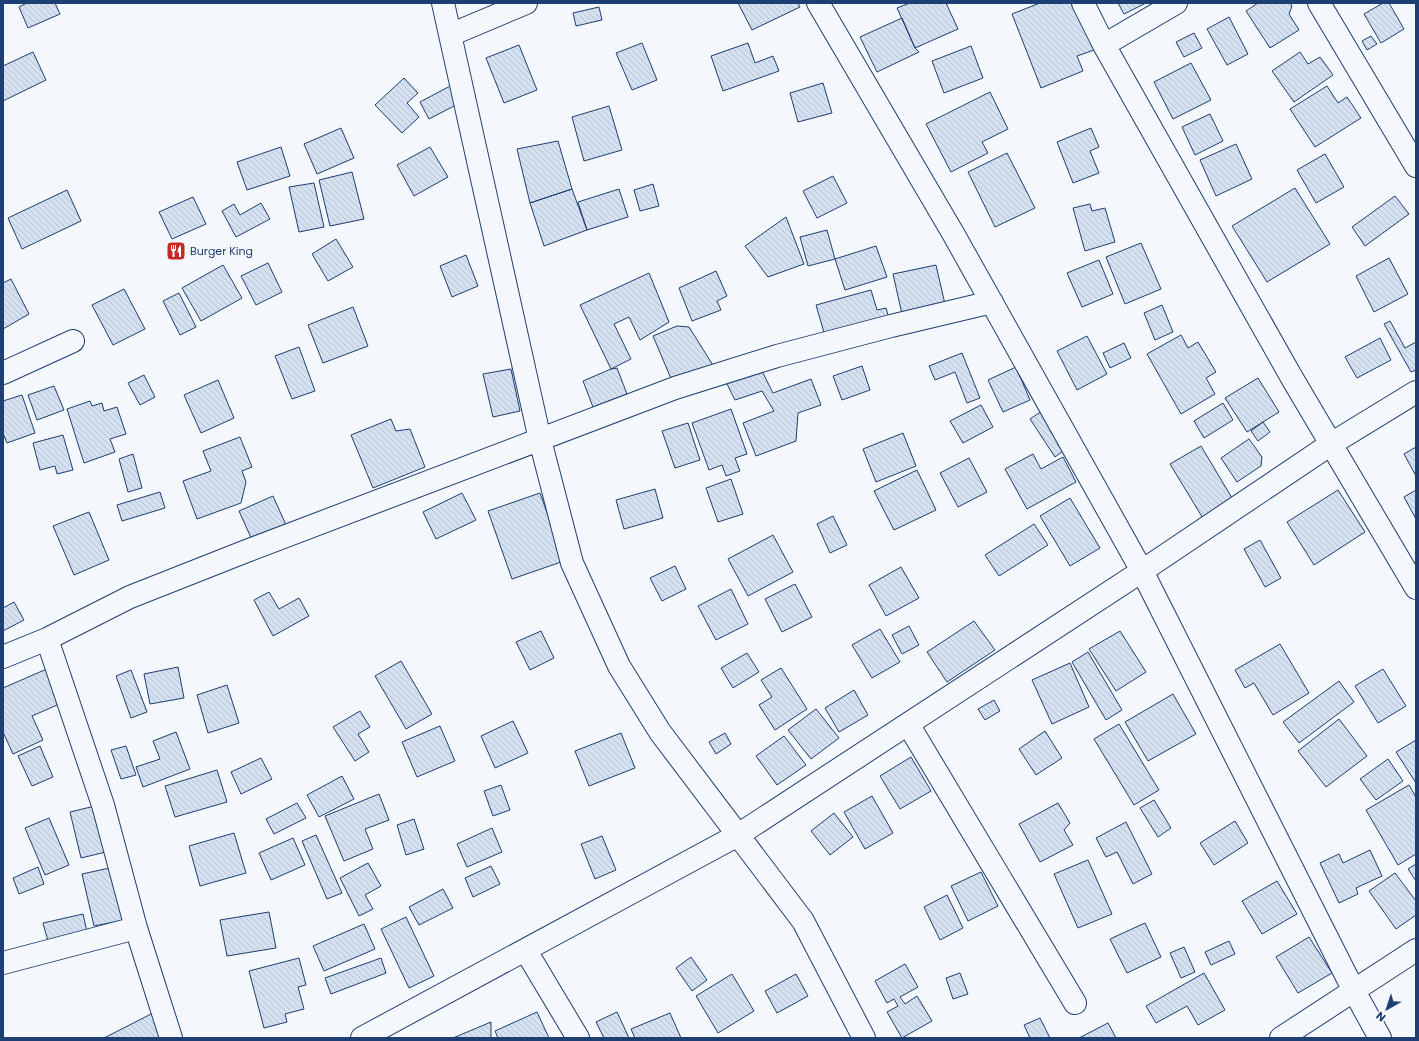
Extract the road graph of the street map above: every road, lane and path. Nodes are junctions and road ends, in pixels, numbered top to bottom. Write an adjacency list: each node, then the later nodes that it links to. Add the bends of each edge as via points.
1 (443, 3): 7 (street)
2 (526, 3): 7 (street)
3 (818, 3): 10 (street)
4 (1083, 3): 8 (street)
5 (1176, 3): 8 (street)
6 (1319, 3): 9 (street)
7 (450, 35): 14 (street)
8 (1104, 45): 15 (street)
9 (1416, 166)
10 (992, 302): 14 (street, via 763,360 675,388); 16 (street)
11 (73, 341): 12 (street)
12 (3, 373)
13 (1416, 392): 15 (street)
14 (540, 440): 18 (street, via 130,597); 21 (street, via 572,563 619,666 660,732)
15 (1331, 444): 16 (street); 17 (street)
16 (1142, 571): 20 (street); 26 (street)
17 (1416, 588)
18 (47, 639): 19 (street); 22 (street, via 104,805)
19 (3, 657)
20 (908, 724): 21 (street); 27 (street)
21 (738, 835): 24 (street); 31 (street, via 803,921)
22 (136, 928): 25 (street); 28 (street)
23 (1416, 950): 26 (street)
24 (526, 951): 29 (street); 30 (street)
25 (3, 964)
26 (1353, 990): 32 (street); 33 (street)
27 (1075, 1003)
28 (171, 1038)
29 (362, 1038)
30 (578, 1038)
31 (864, 1038)
32 (1281, 1038)
33 (1380, 1038)

